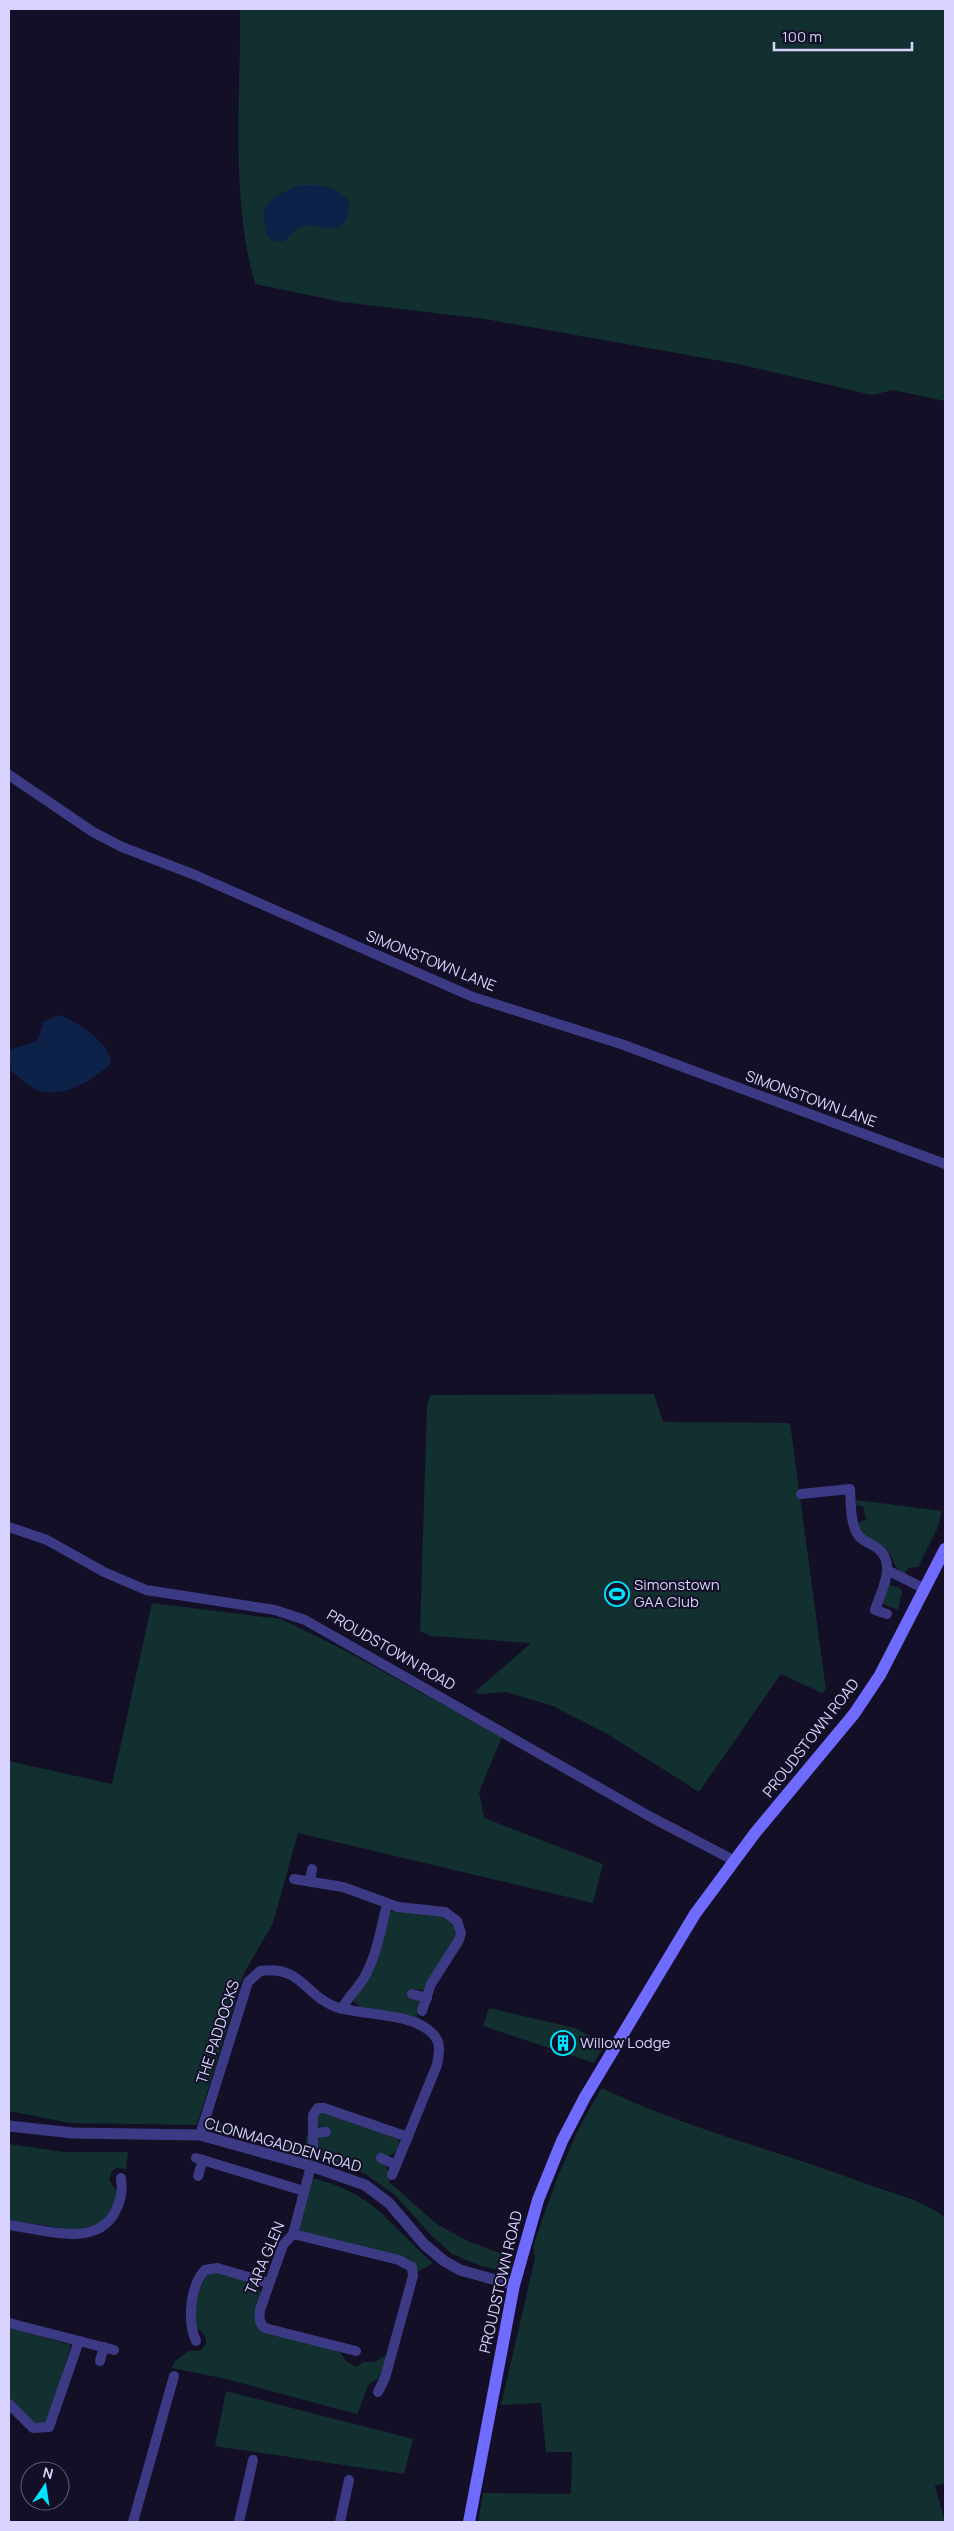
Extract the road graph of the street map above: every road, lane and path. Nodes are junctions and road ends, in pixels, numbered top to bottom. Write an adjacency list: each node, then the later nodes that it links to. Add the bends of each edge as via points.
1 (9, 775): 2 (street, SIMONSTOWN LANE, via 93,832 122,847 195,875 474,998 621,1044)
2 (945, 1164)
3 (801, 1494): 6 (street, via 850,1488 855,1529 862,1540 884,1555)
4 (9, 1527): 9 (street, PROUDSTOWN ROAD, via 47,1540 104,1572 146,1590 275,1610 304,1620 649,1816)
5 (945, 1549): 7 (main road, PROUDSTOWN ROAD)
6 (887, 1570): 7 (street); 8 (street, via 875,1610)
7 (925, 1589): 9 (main road, PROUDSTOWN ROAD, via 880,1675 854,1714 755,1832)
8 (887, 1614)
9 (735, 1861): 34 (main road, PROUDSTOWN ROAD, via 695,1914 562,2141 538,2200)
10 (312, 1869): 12 (street)
11 (294, 1879): 12 (street)
12 (310, 1882): 13 (street, via 350,1889)
13 (387, 1904): 15 (street, via 445,1912 460,1927 459,1940 438,1972); 16 (street, via 371,1964 361,1984)
14 (412, 1994): 15 (street)
15 (427, 1998): 17 (street)
16 (342, 2008): 21 (street, THE PADDOCKS, via 324,2000 304,1982 286,1973 268,1970 253,1975 248,1982); 22 (street, THE PADDOCKS, via 409,2022 432,2032 437,2039 440,2046 437,2065)
17 (422, 2011)
18 (9, 2126): 21 (street, CLONMAGADDEN ROAD, via 73,2134)
19 (326, 2132): 20 (street)
20 (313, 2133): 22 (street, via 314,2110 324,2108); 23 (street)
21 (200, 2135): 26 (street, CLONMAGADDEN ROAD)
22 (408, 2137): 25 (street, THE PADDOCKS)
23 (313, 2146)
24 (381, 2158): 25 (street)
25 (396, 2165): 27 (street, THE PADDOCKS)
26 (311, 2166): 30 (street, TARA GLEN); 34 (street, CLONMAGADDEN ROAD, via 360,2182 378,2194 424,2244 460,2270)
27 (392, 2175)
28 (198, 2176): 30 (street, via 199,2159)
29 (121, 2178): 31 (street, via 122,2192 113,2217 93,2232 69,2233)
30 (304, 2191): 32 (street, TARA GLEN)
31 (9, 2225)
32 (293, 2234): 33 (street, TARA GLEN, via 283,2245); 41 (street, via 398,2260 412,2267 413,2276 385,2378)
33 (269, 2283): 37 (street, via 217,2268 205,2270 199,2278 191,2313); 38 (street, TARA GLEN, via 260,2310 261,2324 265,2328)
34 (514, 2285): 48 (main road, PROUDSTOWN ROAD)
35 (9, 2323): 36 (street)
36 (79, 2340): 39 (street, via 108,2348); 42 (street, via 49,2427 33,2428)
37 (196, 2341)
38 (356, 2352)
39 (100, 2361)
40 (174, 2376): 45 (street)
41 (378, 2392)
42 (9, 2404)
43 (253, 2460): 46 (street)
44 (349, 2480): 47 (street)
45 (133, 2522)
46 (239, 2522)
47 (340, 2522)
48 (469, 2522)

